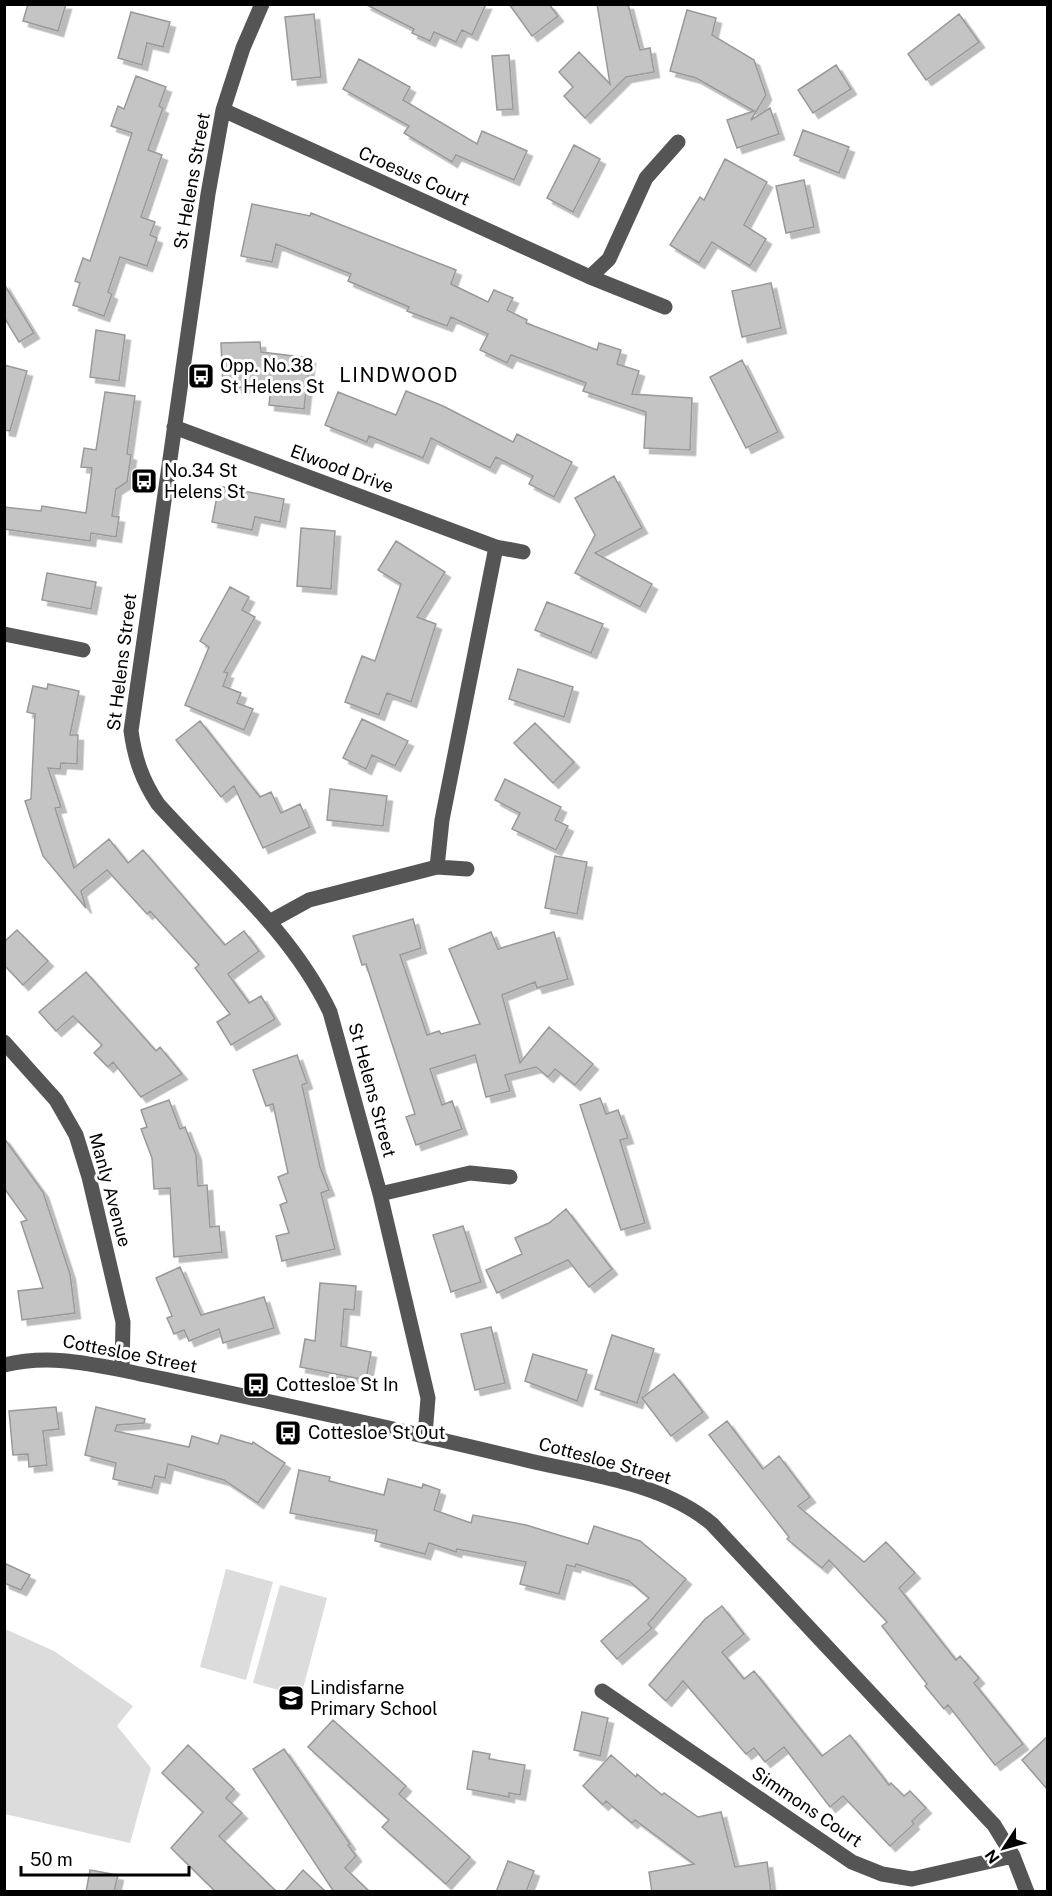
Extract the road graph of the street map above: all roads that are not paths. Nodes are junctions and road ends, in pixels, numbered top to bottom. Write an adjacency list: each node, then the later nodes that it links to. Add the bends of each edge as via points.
1 (262, 4): 2 (street, St Helens Street)
2 (223, 110): 4 (street, Croesus Court); 6 (street, St Helens Street)
3 (678, 142): 4 (street, via 646,178 609,259)
4 (590, 277): 5 (street, Croesus Court)
5 (665, 307)
6 (174, 427): 7 (street, Elwood Drive); 13 (street, St Helens Street, via 136,681 131,730 135,759 158,804)
7 (496, 547): 8 (street, Elwood Drive); 11 (street, via 442,820)
8 (523, 552)
9 (4, 634): 10 (street)
10 (83, 650)
11 (437, 867): 12 (street); 13 (street, via 309,900)
12 (467, 869)
13 (268, 922): 16 (street, St Helens Street, via 307,969 330,1012)
14 (4, 1042): 18 (street, Manly Avenue, via 56,1100 76,1135 123,1322)
15 (510, 1177): 16 (street, via 470,1173)
16 (380, 1194): 19 (street, St Helens Street, via 428,1398)
17 (4, 1365): 18 (street, Cottesloe Street, via 51,1359)
18 (122, 1370): 19 (street, Cottesloe Street)
19 (425, 1435): 21 (street, Cottesloe Street, via 645,1489 696,1510 994,1825)
20 (602, 1691): 21 (street, Simmons Court, via 852,1862 882,1874 912,1879)
21 (1013, 1856): 22 (street, Cottesloe Street)
22 (1027, 1892)

